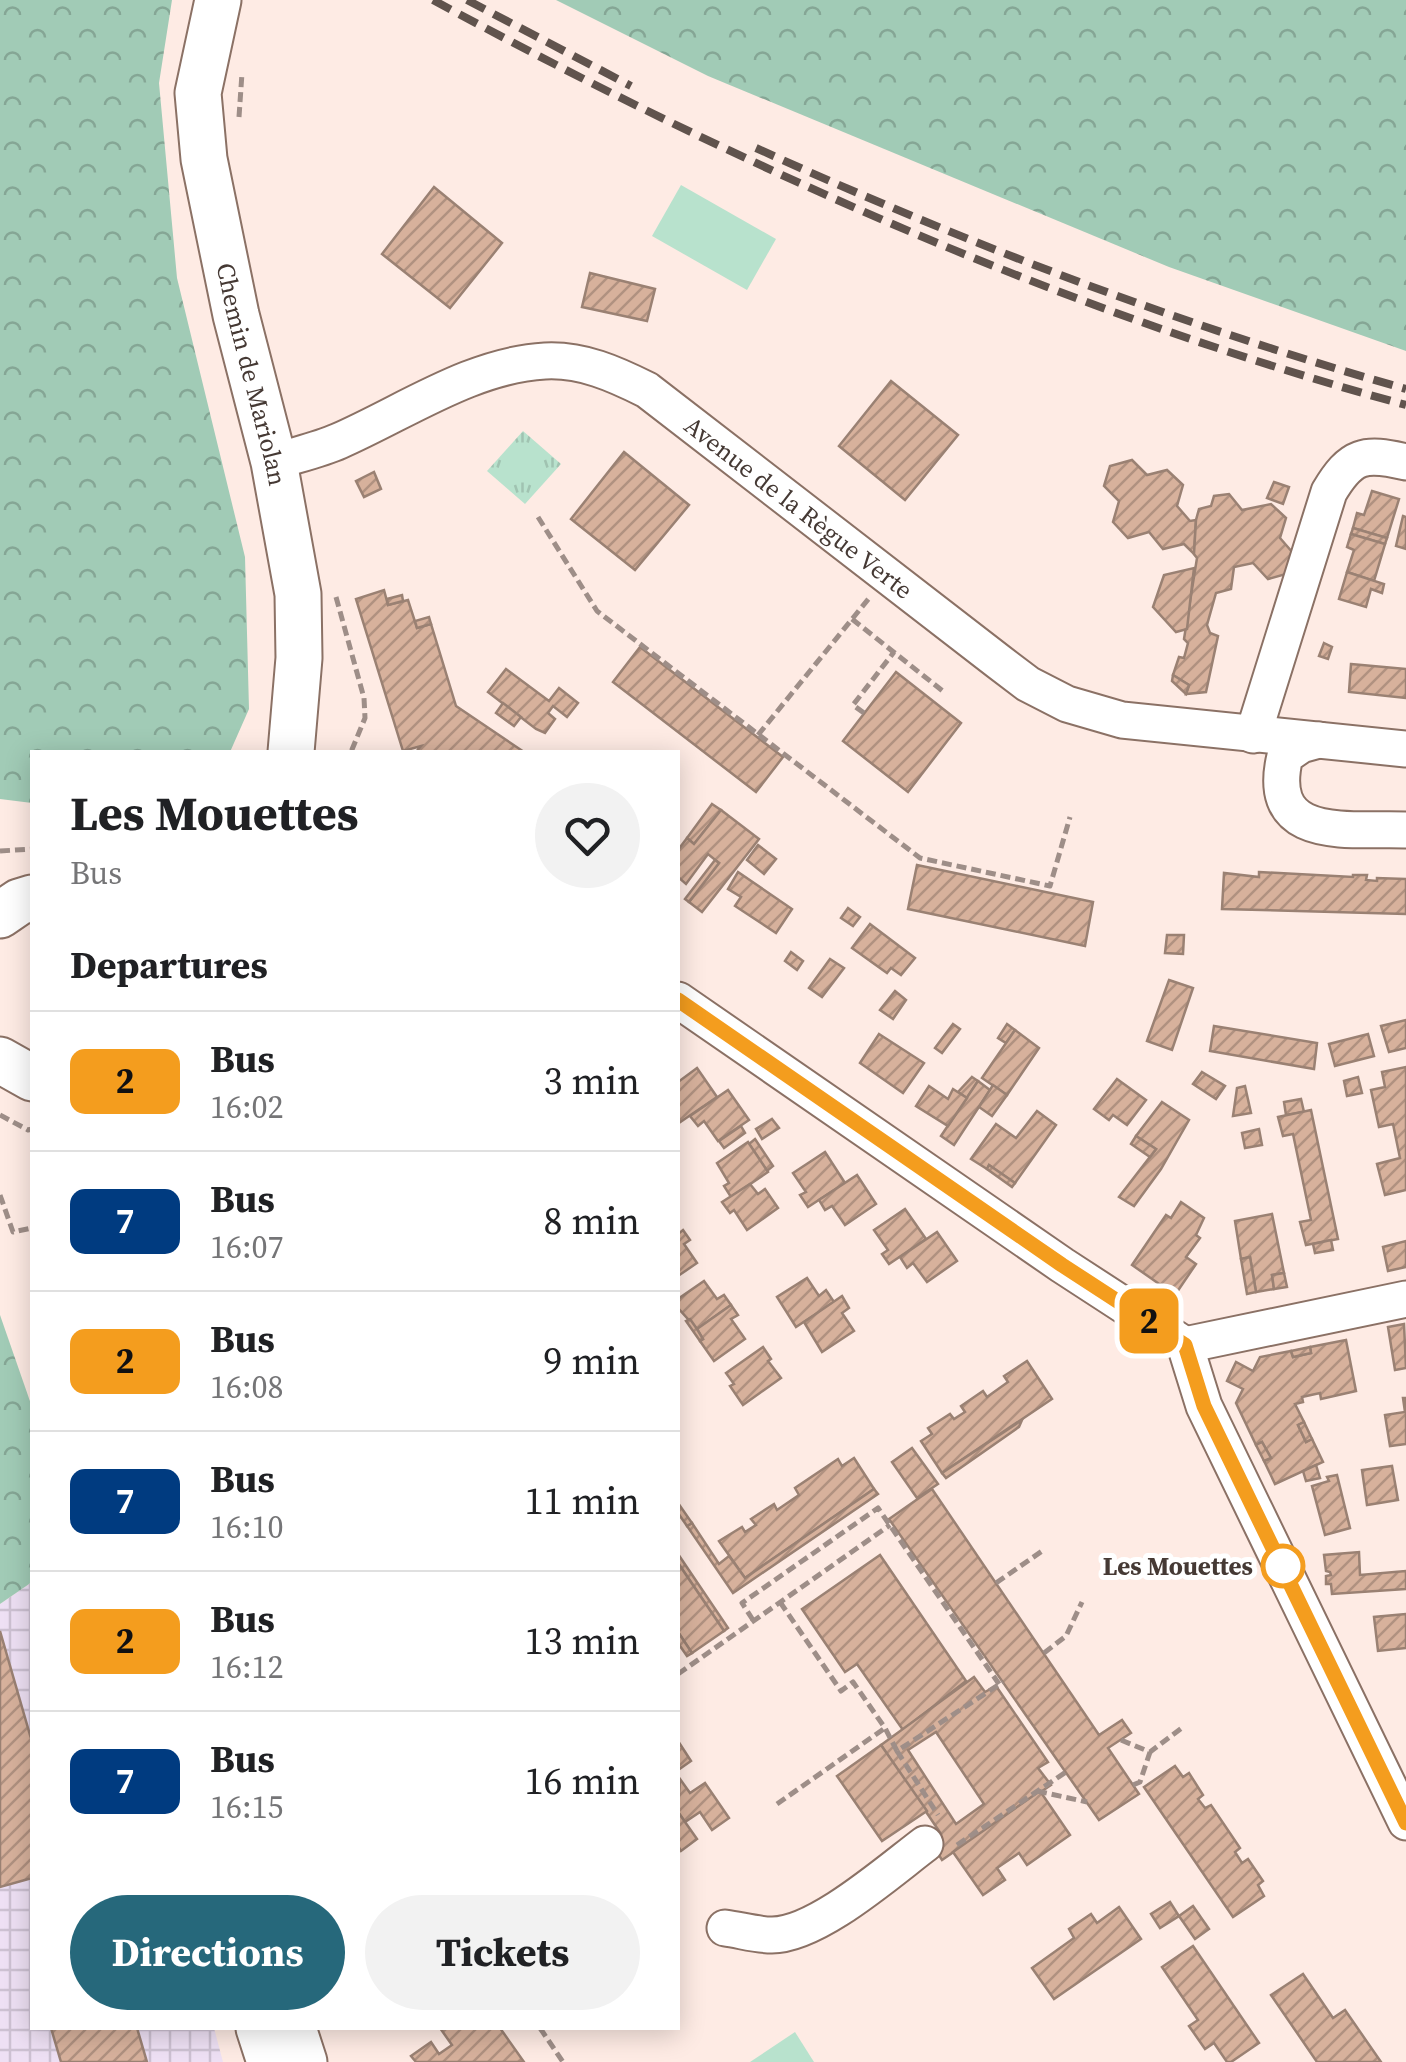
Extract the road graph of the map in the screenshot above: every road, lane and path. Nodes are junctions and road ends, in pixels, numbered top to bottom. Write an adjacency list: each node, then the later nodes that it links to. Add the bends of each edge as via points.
1 (218, 0): 2 (main road, Chemin de Mariolan, via 198,93 204,159)
2 (274, 462): 5 (street, Avenue de la Règue Verte, via 334,443 479,375 544,361 582,364 647,390); 14 (main road, Chemin de Mariolan, via 298,594)
3 (1406, 462): 11 (street, via 1359,458 1342,469 1329,492)
4 (538, 518): 10 (path, via 597,611)
5 (887, 575): 6 (path); 11 (street, Avenue de la Règue Verte, via 1028,684 1067,704 1122,720)
6 (852, 619): 7 (path); 10 (path)
7 (894, 652): 8 (path); 9 (path, via 853,705)
8 (944, 692)
9 (864, 713)
10 (758, 735): 15 (path, via 920,858 1050,886)
11 (1253, 735): 12 (street, Avenue de la Règue Verte)
12 (1320, 740): 13 (street, Avenue de la Règue Verte); 16 (street, via 1284,756 1278,782 1300,822)
13 (1406, 749)
14 (291, 750)
15 (1070, 817)
16 (1406, 830)
17 (30, 847): 18 (path)
18 (0, 851)
19 (30, 899): 20 (main road)
20 (0, 916)
21 (680, 1001): 27 (street)
22 (0, 1116): 23 (path)
23 (30, 1130)
24 (0, 1195): 25 (path, via 13,1232)
25 (30, 1228)
26 (1406, 1299): 27 (street)
27 (1185, 1345): 46 (street, via 1204,1406)
28 (890, 1525): 31 (path); 33 (path, via 878,1508 742,1603); 39 (path, via 1001,1683)
29 (1045, 1549): 30 (path)
30 (996, 1583)
31 (780, 1602): 33 (path); 37 (path, via 841,1691 853,1682)
32 (1082, 1602): 34 (path, via 1066,1636)
33 (754, 1620): 35 (path)
34 (1044, 1653)
35 (680, 1673)
36 (1183, 1727): 40 (path)
37 (886, 1728): 39 (path); 45 (path)
38 (1121, 1740): 40 (path)
39 (896, 1752): 47 (path)
40 (1150, 1752): 42 (path)
41 (1066, 1772): 43 (path)
42 (1133, 1785)
43 (1037, 1791): 44 (path); 47 (path, via 956,1846)
44 (1087, 1802)
45 (778, 1804)
46 (1406, 1822)
47 (941, 1836): 48 (street, via 834,1912 803,1926 774,1935)
48 (725, 1928)
49 (261, 2030): 52 (main road)
50 (294, 2030): 53 (main road)
51 (541, 2030): 54 (path)
52 (270, 2062)
53 (304, 2062)
54 (564, 2062)

